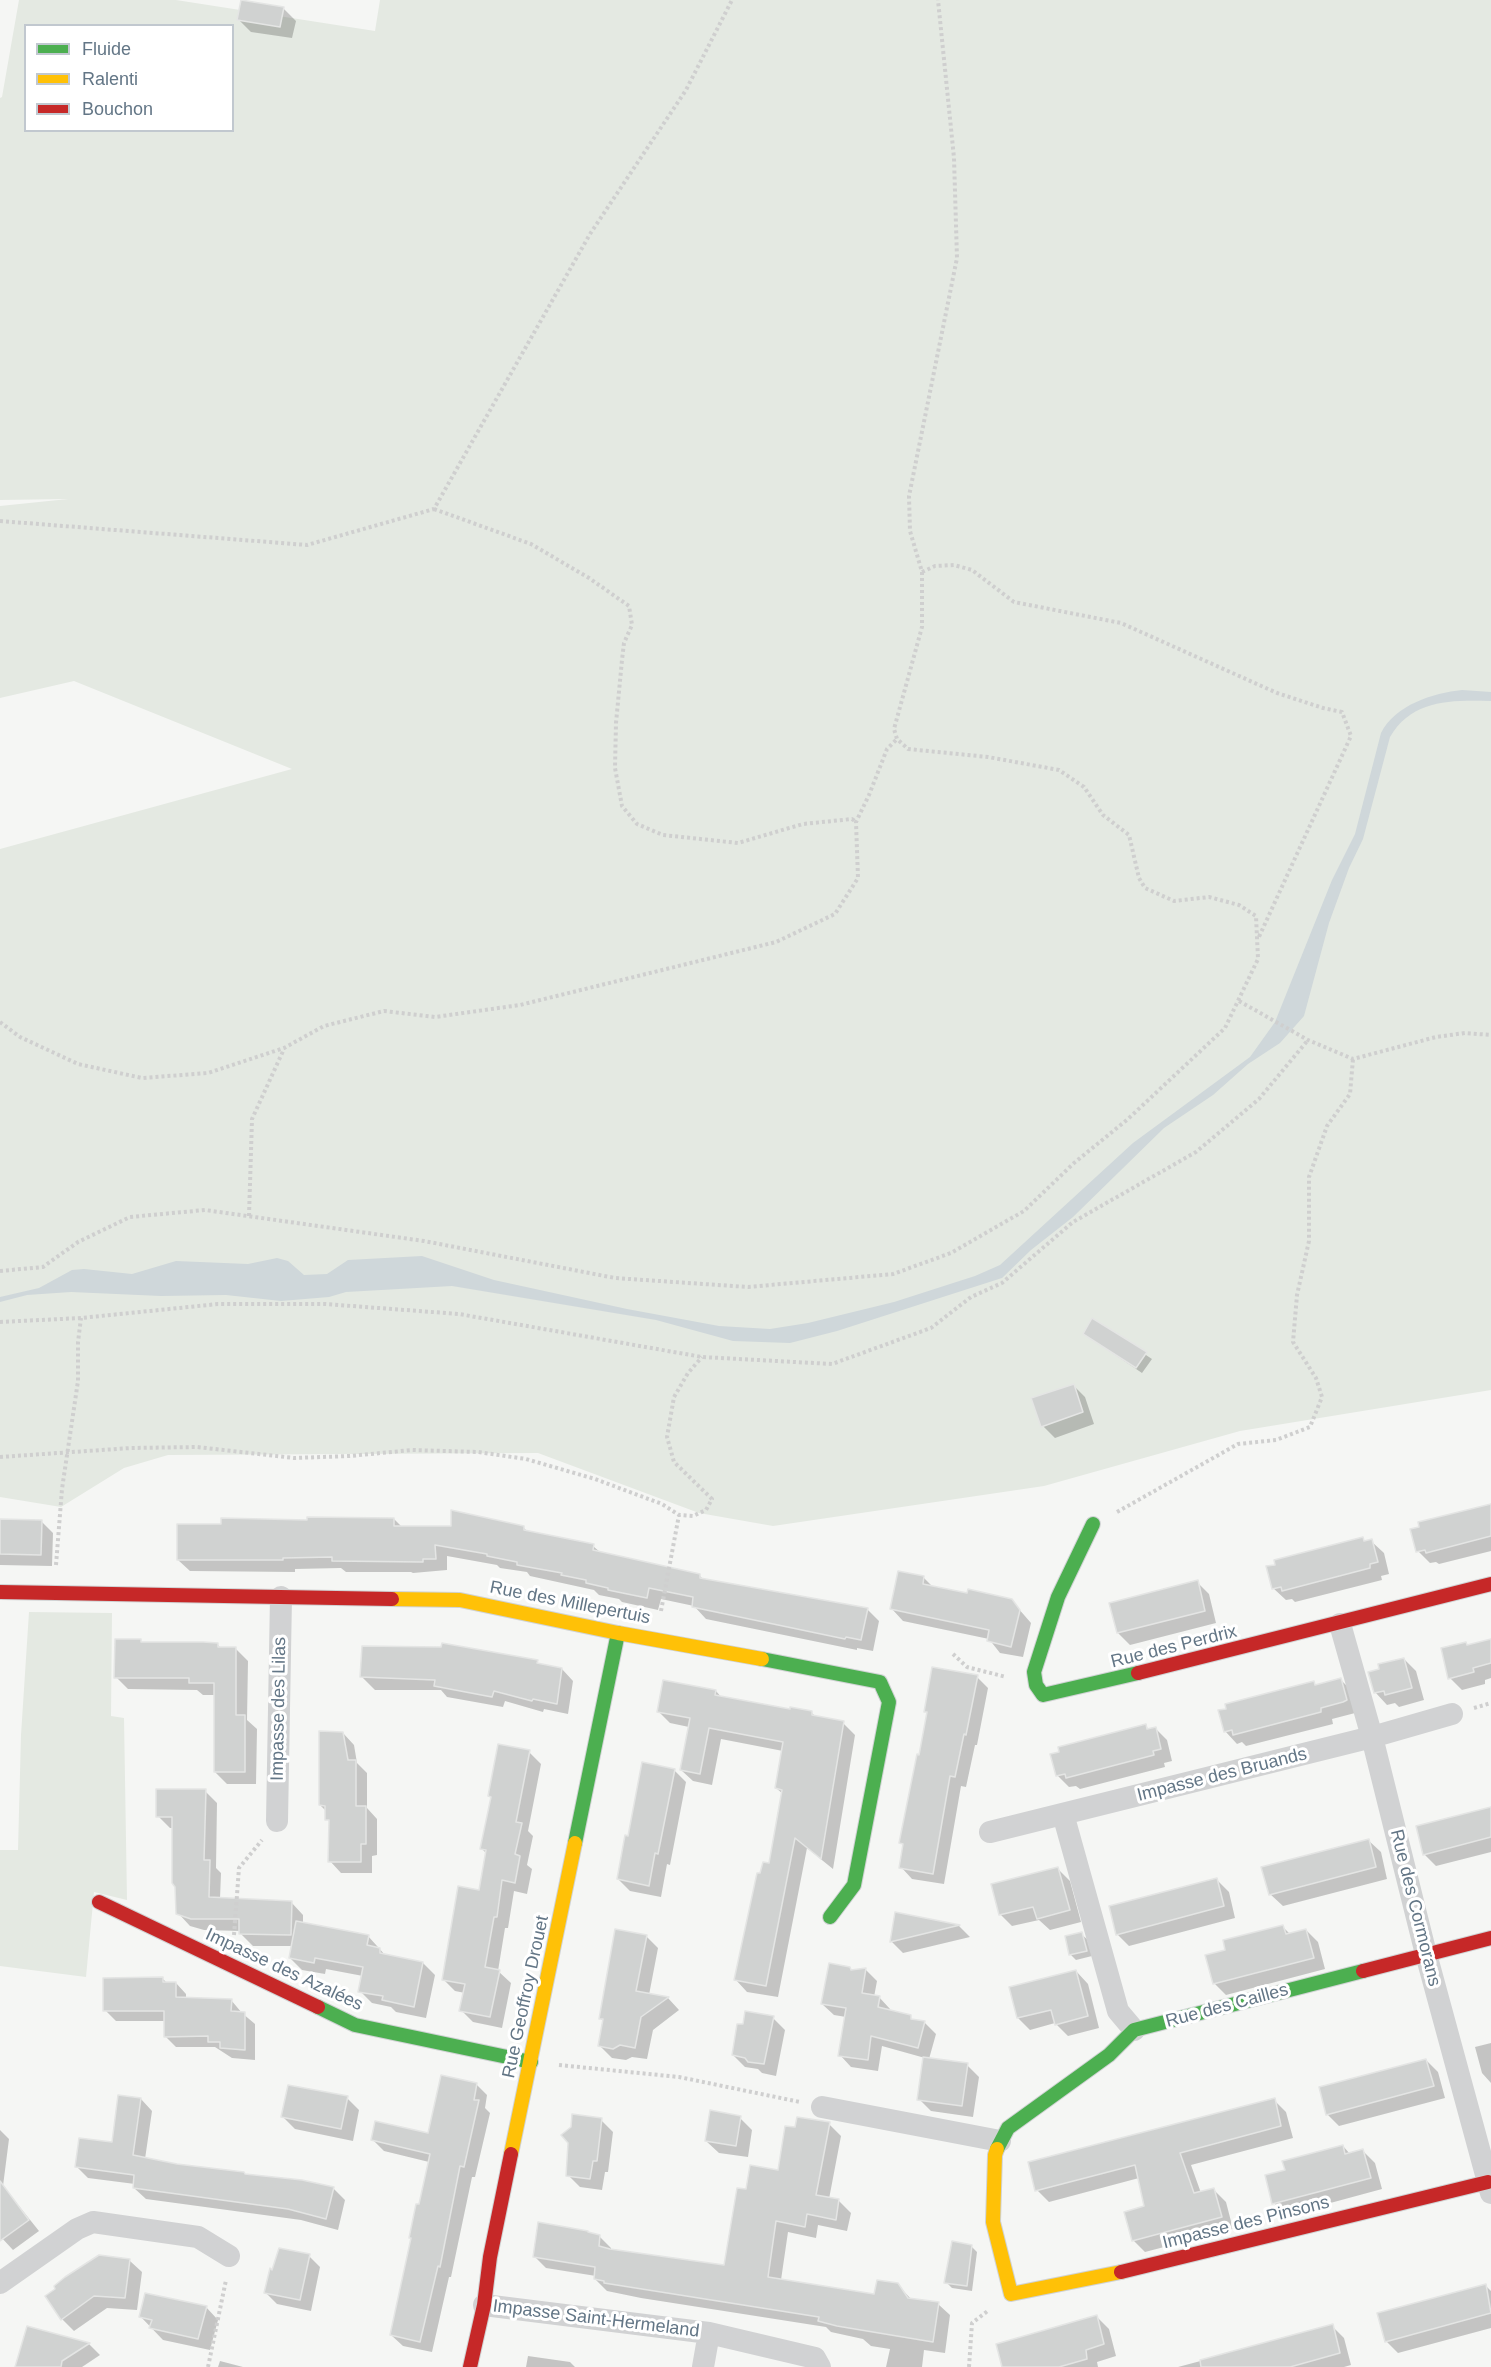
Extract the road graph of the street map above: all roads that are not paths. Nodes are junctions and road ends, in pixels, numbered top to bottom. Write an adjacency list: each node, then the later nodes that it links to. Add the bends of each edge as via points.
1 (1093, 1524): 5 (street, Rue des Perdrix, via 1058,1597 1034,1672 1035,1685 1043,1695)
2 (1491, 1584): 5 (street, Rue des Perdrix)
3 (0, 1592): 4 (street, Rue des Millepertuis)
4 (281, 1598): 6 (street, Rue des Millepertuis, via 460,1600); 10 (street, Impasse des Lilas)
5 (1340, 1624): 8 (street, Rue des Cormorans)
6 (618, 1633): 13 (street, Rue des Millepertuis, via 880,1682 889,1702 854,1885); 17 (street, Rue Geoffroy Drouet)
7 (1452, 1714): 8 (street, Impasse des Bruands)
8 (1372, 1737): 9 (street, Impasse des Bruands); 15 (street, Rue des Cormorans)
9 (1063, 1814): 11 (street, Impasse des Bruands); 16 (street, via 1118,2011)
10 (277, 1821)
11 (990, 1832)
12 (99, 1902): 17 (street, Impasse des Azalées, via 355,2025)
13 (830, 1917)
14 (1491, 1938): 15 (street, Rue des Cailles)
15 (1426, 1954): 16 (street, Rue des Cailles); 20 (street, Rue des Cormorans)
16 (1134, 2030): 19 (street, via 1109,2055 1008,2127)
17 (531, 2062): 23 (street, Rue Geoffroy Drouet, via 490,2257)
18 (822, 2107): 19 (street)
19 (1000, 2141): 20 (street, Impasse des Pinsons, via 995,2155 993,2222 1011,2294 1138,2269)
20 (1490, 2188)
21 (229, 2256): 22 (street, via 198,2236 93,2222)
22 (0, 2283)
23 (484, 2305): 24 (street, Impasse Saint-Hermeland); 25 (street, Rue Geoffroy Drouet)
24 (709, 2333): 26 (street); 27 (street, Impasse Saint-Hermeland, via 815,2358)
25 (470, 2367)
26 (703, 2367)
27 (820, 2367)

